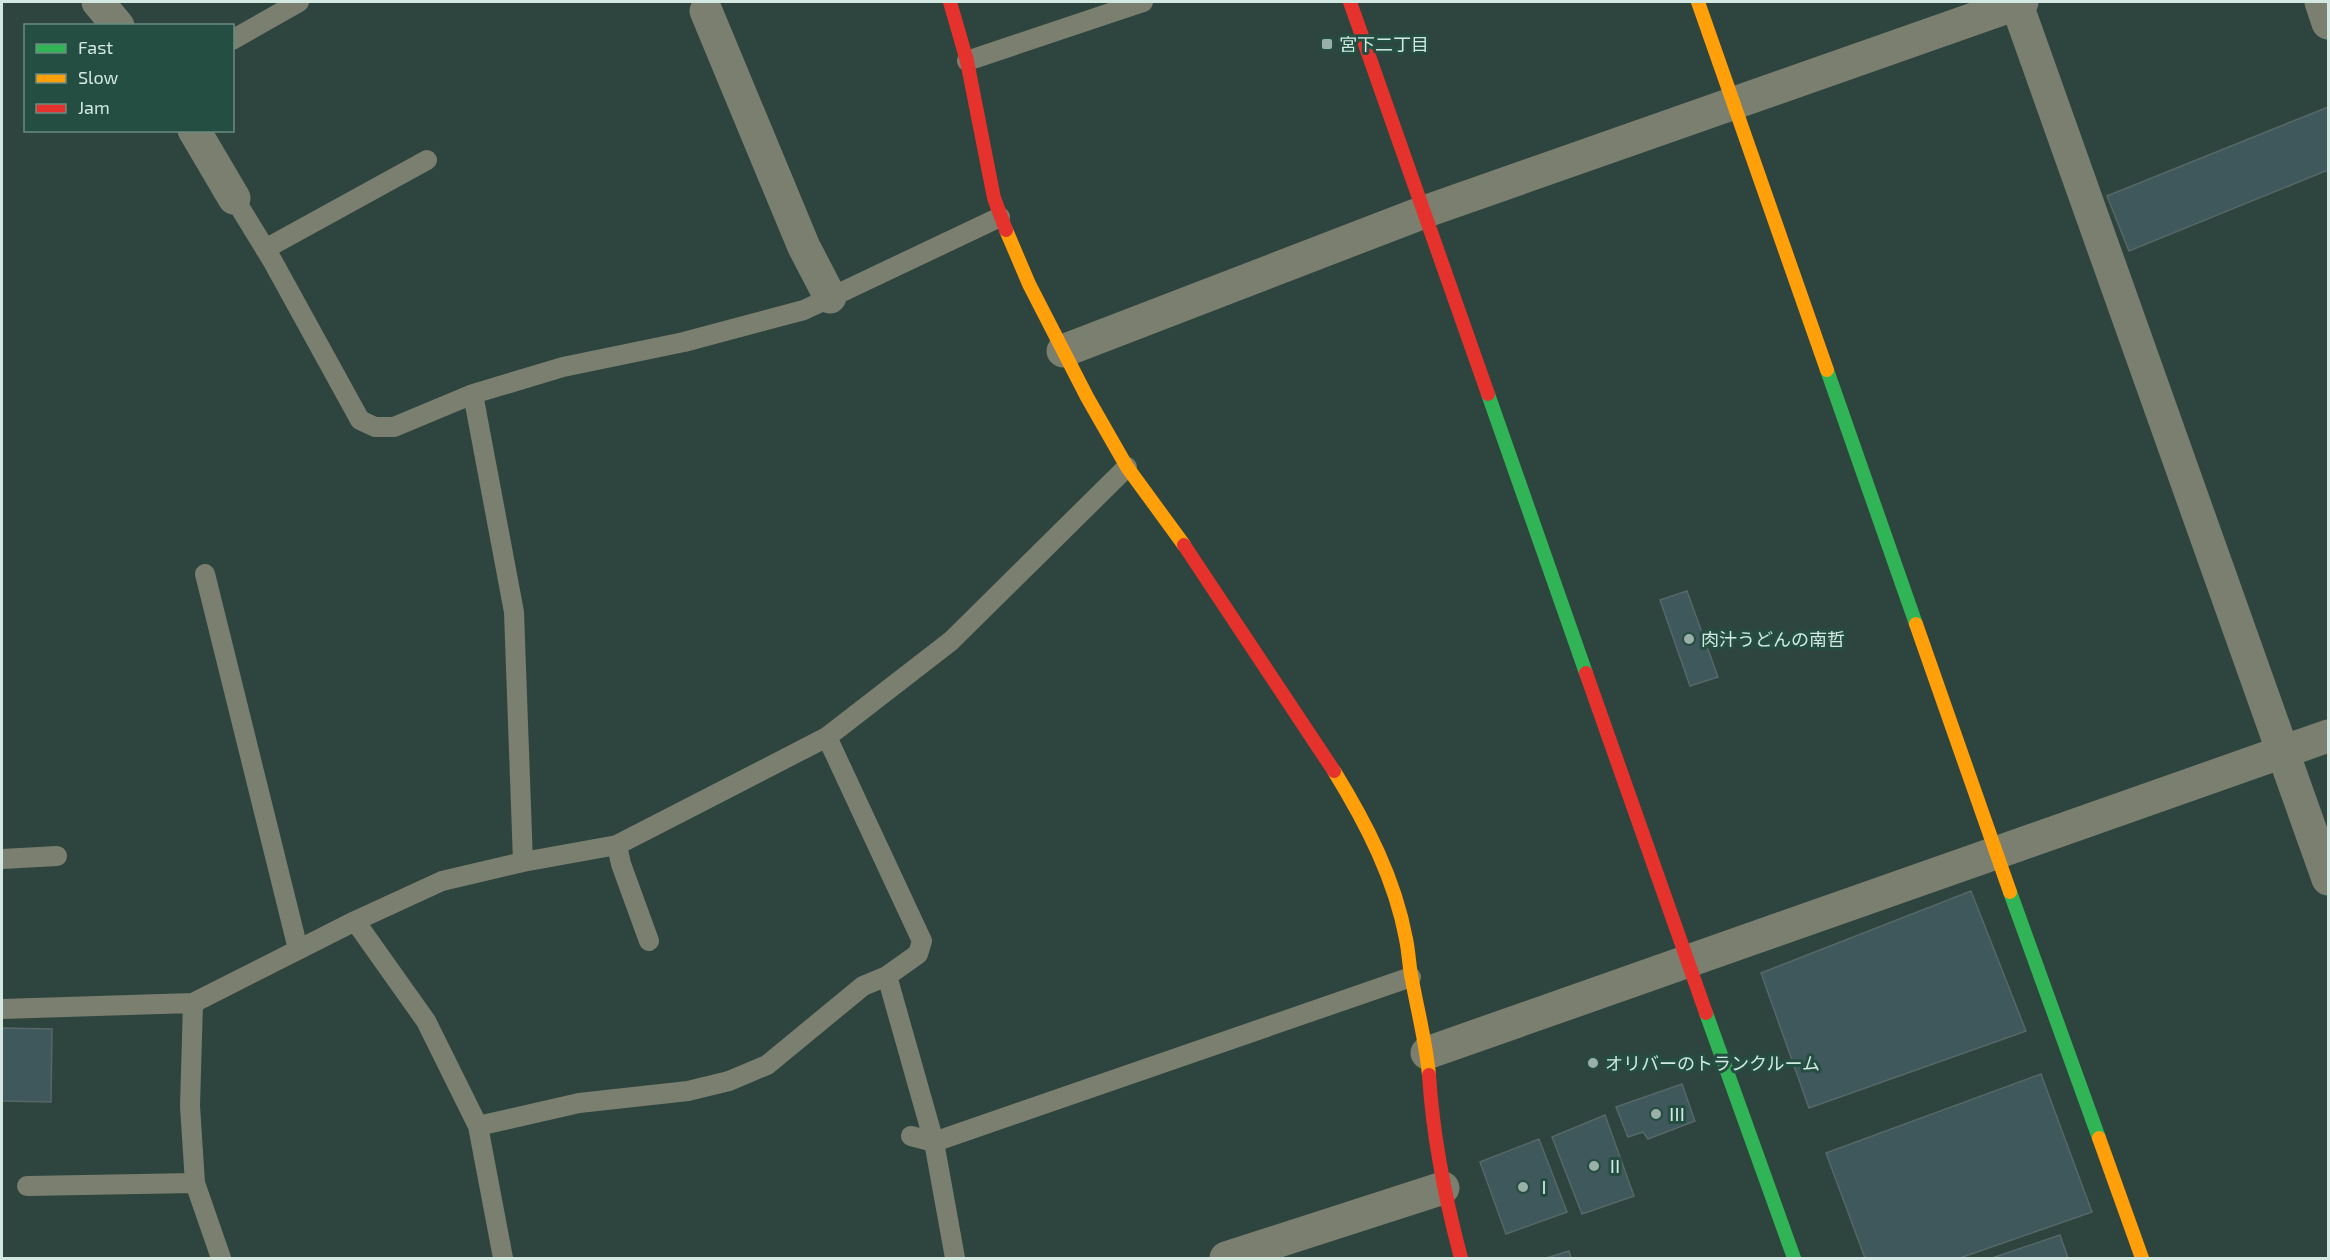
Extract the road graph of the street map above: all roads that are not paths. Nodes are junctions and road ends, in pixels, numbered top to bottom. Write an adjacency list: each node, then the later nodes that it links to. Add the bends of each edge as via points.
1 (98, 2): 11 (street)
2 (950, 2): 13 (street)
3 (1143, 2): 13 (lane)
4 (1350, 2): 18 (street)
5 (1698, 2): 14 (street)
6 (2018, 2): 14 (street); 28 (street)
7 (2321, 2): 10 (street)
8 (291, 4): 12 (lane)
9 (706, 11): 21 (street, via 804,247)
10 (2328, 23)
11 (116, 24)
12 (234, 39)
13 (967, 61): 19 (street)
14 (1733, 103): 18 (street); 30 (street)
15 (195, 132): 17 (street)
16 (427, 160): 20 (lane)
17 (234, 198): 20 (lane)
18 (1424, 212): 22 (street); 38 (street)
19 (1000, 217): 21 (lane); 22 (street)
20 (265, 249): 23 (lane, via 360,420 375,428 394,427)
21 (830, 297): 23 (lane, via 804,310 684,342 563,367)
22 (1063, 351): 24 (street)
23 (473, 394): 33 (lane, via 514,612)
24 (1127, 467): 27 (lane, via 951,641); 40 (street, via 1194,559 1360,813 1388,874 1406,938)
25 (205, 574): 37 (lane)
26 (2328, 736): 28 (street)
27 (827, 737): 29 (lane); 39 (lane, via 922,941 918,954)
28 (2284, 752): 30 (street); 34 (street)
29 (617, 845): 33 (lane); 36 (lane)
30 (1997, 854): 38 (street); 57 (street)
31 (57, 856): 32 (lane)
32 (2, 859)
33 (523, 862): 35 (lane, via 442,881)
34 (2328, 879)
35 (355, 921): 37 (lane); 44 (lane, via 426,1021)
36 (649, 941)
37 (298, 949): 41 (lane)
38 (1688, 962): 43 (street); 56 (street)
39 (887, 976): 44 (lane, via 863,986 767,1065 729,1081 688,1091 579,1103); 46 (lane)
40 (1411, 977): 43 (street); 46 (lane)
41 (193, 1003): 42 (lane); 47 (lane, via 190,1106)
42 (2, 1009)
43 (1426, 1053): 49 (street)
44 (478, 1126): 52 (lane)
45 (911, 1136): 46 (lane)
46 (934, 1142): 53 (lane)
47 (195, 1183): 48 (lane); 51 (lane)
48 (27, 1186)
49 (1443, 1188): 50 (street); 55 (street)
50 (1264, 1253): 54 (street)
51 (221, 1258)
52 (503, 1258)
53 (955, 1258)
54 (1226, 1258)
55 (1461, 1258)
56 (1794, 1258)
57 (2142, 1258)

